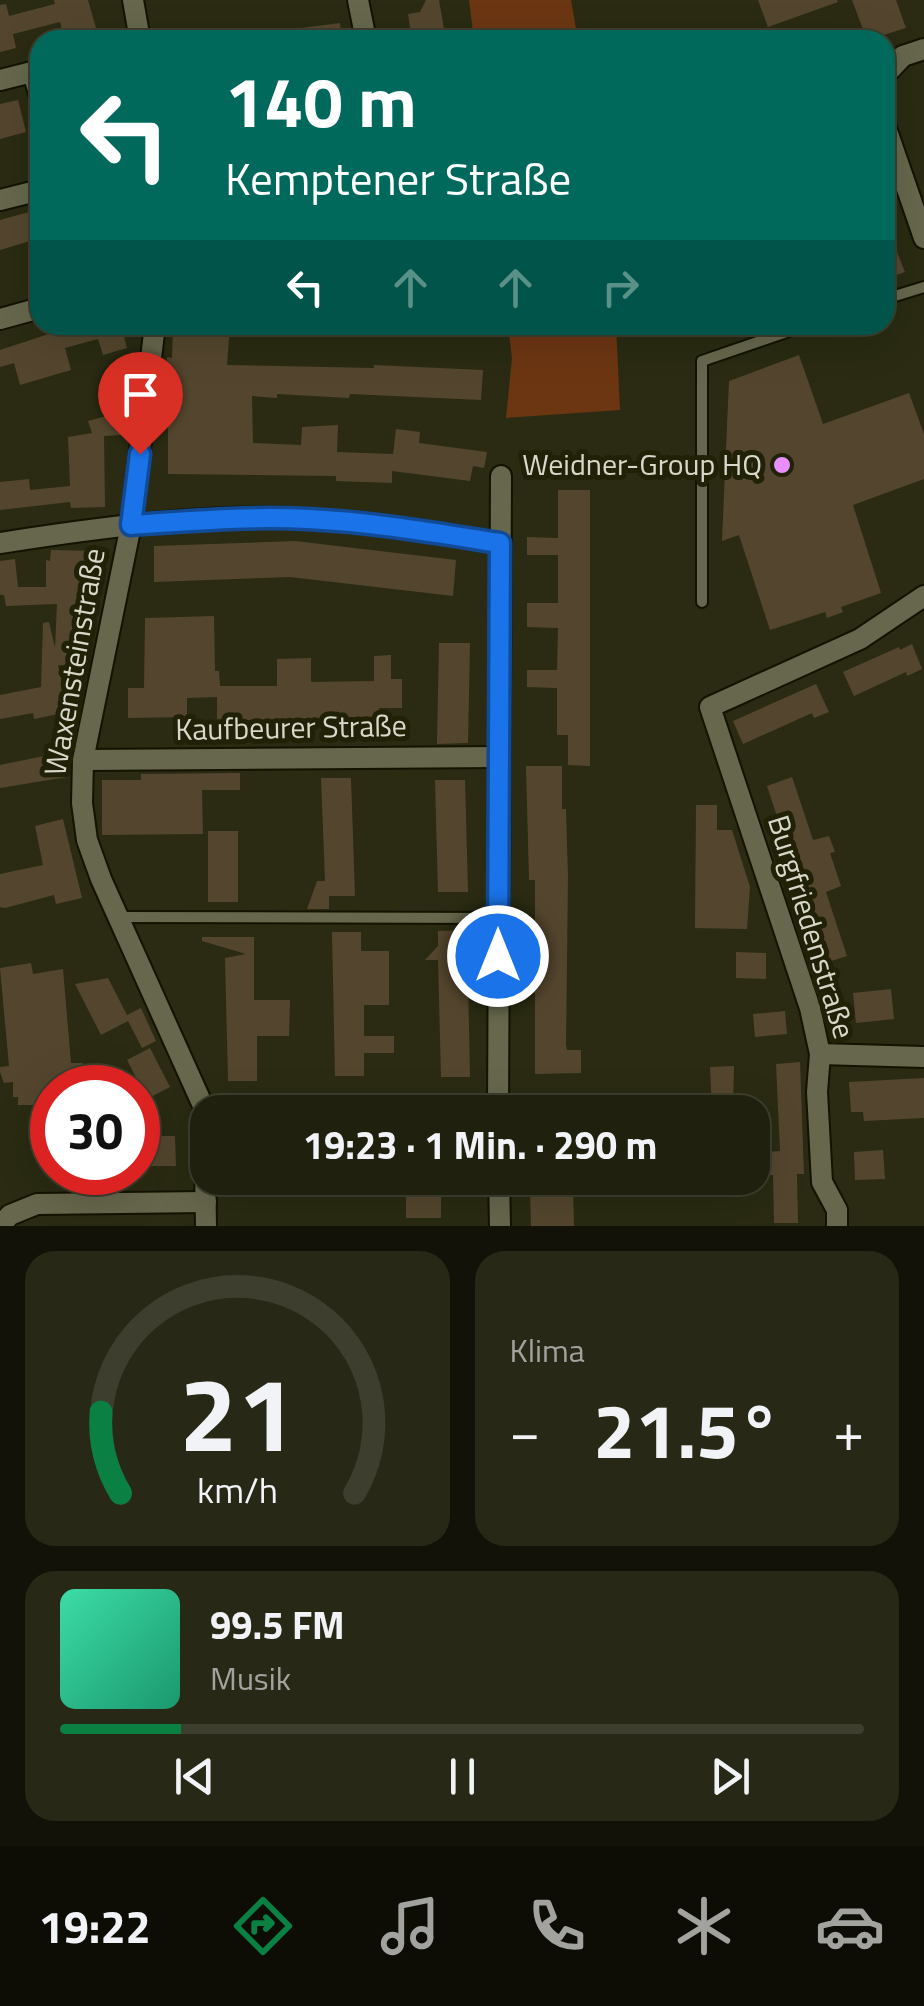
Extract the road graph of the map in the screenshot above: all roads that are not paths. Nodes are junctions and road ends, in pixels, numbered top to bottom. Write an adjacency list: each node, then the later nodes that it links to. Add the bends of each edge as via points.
1 (133, 0): 3 (street)
2 (358, 0): 4 (street)
3 (138, 30)
4 (364, 30)
5 (924, 48): 6 (street)
6 (895, 65)
7 (30, 74): 8 (street)
8 (0, 80)
9 (895, 154): 12 (street)
10 (30, 192): 11 (street)
11 (0, 200)
12 (924, 238)
13 (924, 286): 14 (lane)
14 (895, 296)
15 (30, 311): 16 (street)
16 (0, 319)
17 (154, 335): 20 (street, Waxensteinstraße)
18 (779, 335): 24 (lane, via 702,361)
19 (501, 476): 21 (street)
20 (131, 525): 21 (street, via 308,519); 22 (street); 26 (street, Waxensteinstraße)
21 (500, 543): 25 (street)
22 (0, 544)
23 (924, 596): 29 (street, Burgfriedenstraße, via 860,639 710,707)
24 (702, 602)
25 (498, 757): 26 (street, Kaufbeurer Straße); 28 (street)
26 (83, 760): 27 (street, Waxensteinstraße, via 86,840)
27 (117, 917): 28 (lane); 31 (street, Waxensteinstraße)
28 (498, 918): 32 (street)
29 (820, 1054): 30 (street); 39 (street, Burgfriedenstraße, via 822,1182)
30 (924, 1057)
31 (198, 1095)
32 (498, 1095)
33 (206, 1195): 35 (street, Waxensteinstraße)
34 (499, 1195): 38 (street)
35 (206, 1202): 36 (street, via 37,1204); 37 (street, Waxensteinstraße)
36 (0, 1226)
37 (206, 1226)
38 (500, 1226)
39 (838, 1226)

